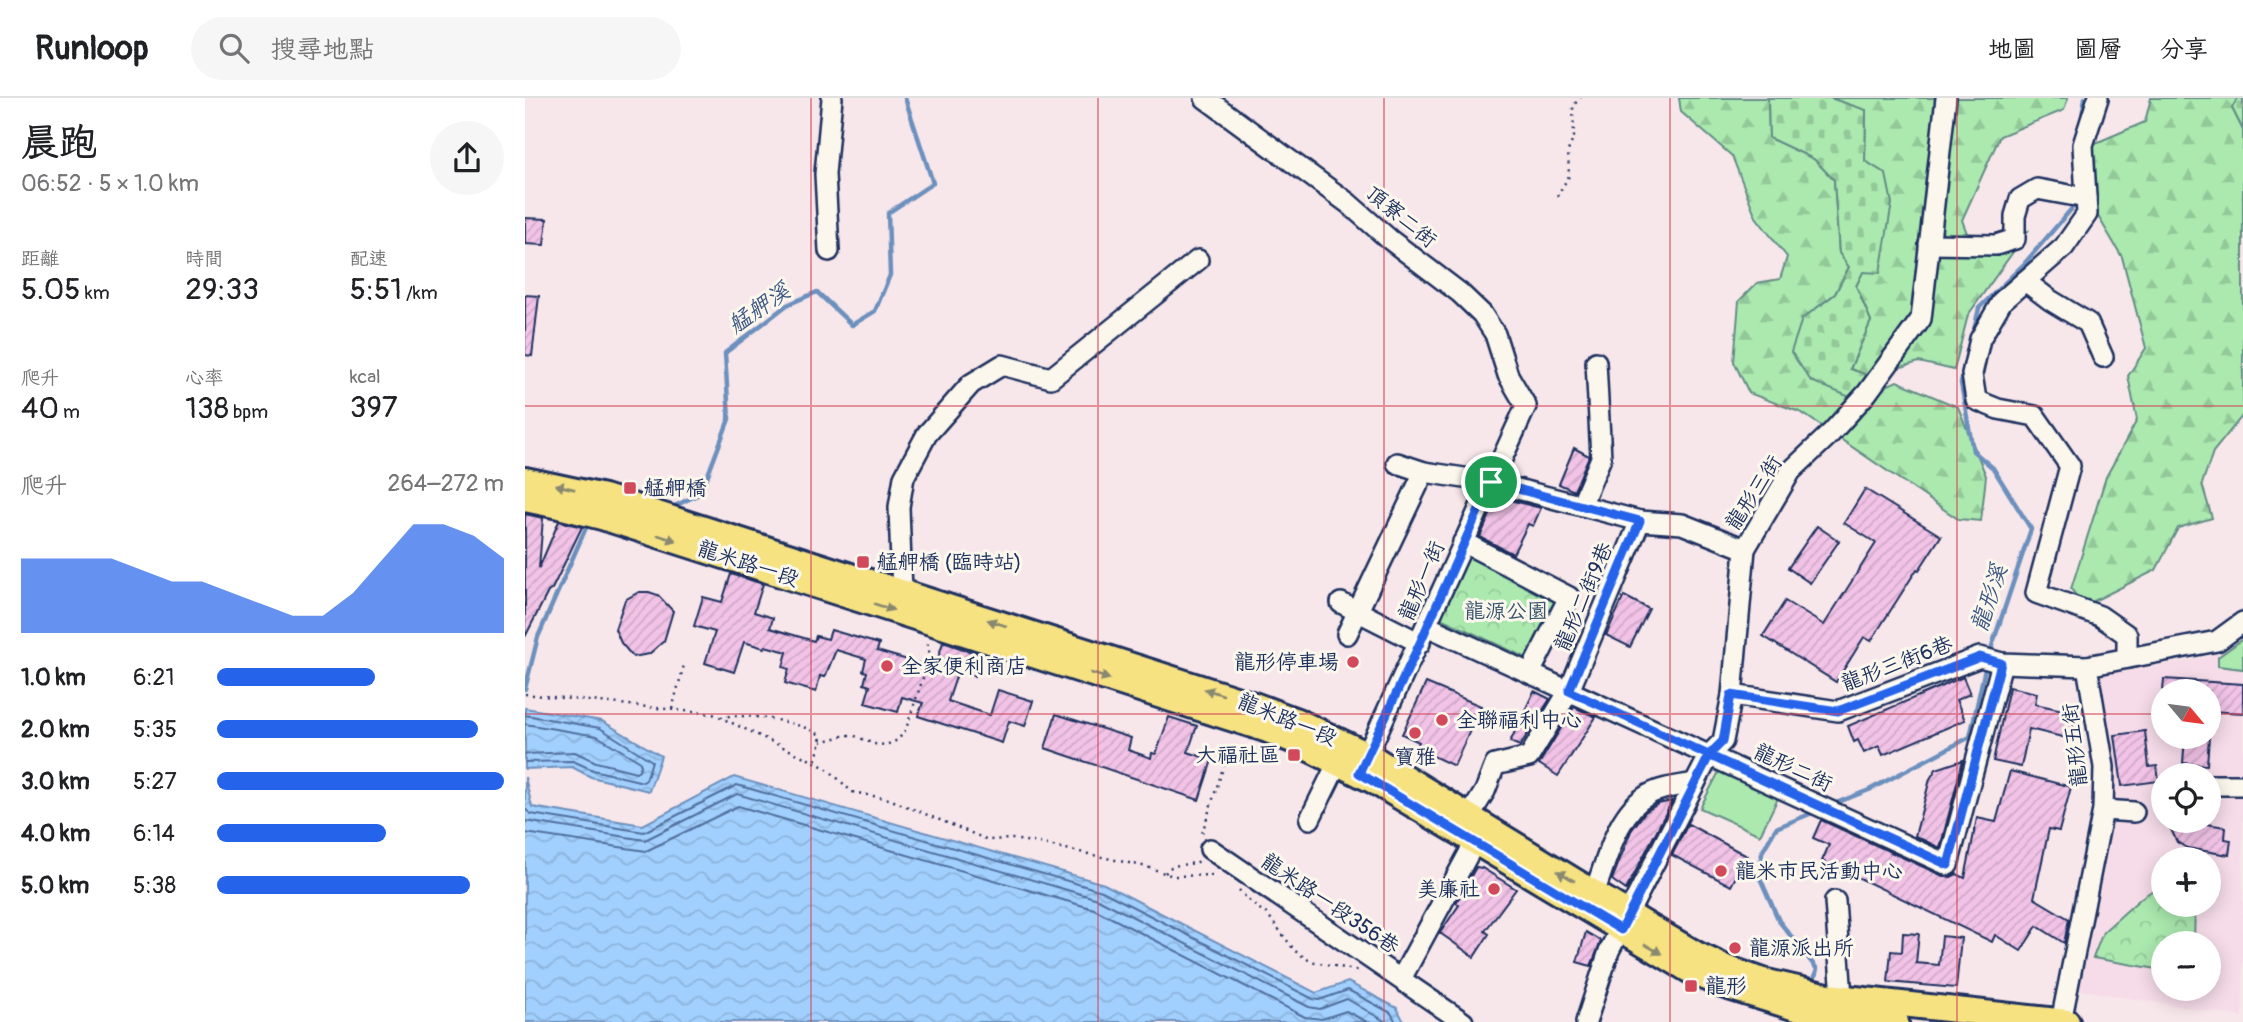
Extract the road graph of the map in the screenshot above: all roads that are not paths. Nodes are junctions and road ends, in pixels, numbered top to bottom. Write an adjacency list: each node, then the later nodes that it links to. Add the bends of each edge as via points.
1 (832, 98): 7 (street, via 825,174)
2 (1205, 98): 12 (street, 頂寮二街, via 1348,204 1482,314)
3 (1946, 98): 6 (street, 龍形三街)
4 (2096, 105): 5 (street, via 2083,145)
5 (2087, 198): 6 (street, via 2037,189 2020,199 2015,239 1996,245); 9 (street, via 2087,214 2064,247)
6 (1930, 244): 22 (street, 龍形三街, via 1921,319 1867,393 1791,471)
7 (829, 251)
8 (1198, 260): 23 (street, via 1051,378 1002,365 971,384 927,434 904,477 899,508)
9 (2025, 281): 10 (street, via 2088,323); 28 (street, via 2002,301 1980,339 1972,374 1976,400 2035,416 2070,466 2036,593 2100,615 2127,635)
10 (2103, 357)
11 (1597, 362): 18 (street, via 1601,458)
12 (1526, 406): 16 (street, 龍形一街)
13 (1397, 463): 14 (street)
14 (1424, 471): 16 (street); 24 (street)
15 (525, 480): 19 (main road, 龍米路一段, one-way to 15)
16 (1491, 482): 18 (street); 21 (street, 龍形一街)
17 (525, 499): 19 (main road, 龍米路一段)
18 (1581, 505): 20 (street)
19 (596, 508): 23 (main road, 龍米路一段, via 718,534); 35 (main road, 龍米路一段, one-way to 35, via 1239,720)
20 (1640, 521): 22 (street, via 1682,524); 32 (street, 龍形二街9巷)
21 (1463, 542): 27 (street, 龍形一街); 31 (street, via 1569,597)
22 (1745, 549): 33 (street, 龍形三街)
23 (902, 593): 35 (main road, 龍米路一段, one-way to 23, via 1309,726 1254,705)
24 (1349, 608): 26 (street); 27 (street, 龍形二街)
25 (2243, 622): 28 (street, via 2217,641)
26 (1347, 634)
27 (1424, 634): 31 (street, 龍形二街); 35 (street, 龍形一街)
28 (2127, 658): 30 (street)
29 (1992, 660): 30 (street); 33 (street, 龍形三街6巷, via 1838,711); 34 (street, 龍形二街, via 1948,865)
30 (2087, 666): 39 (street, 龍形五街, via 2104,767)
31 (1530, 673): 32 (street, 龍形二街)
32 (1569, 691): 34 (street, 龍形二街); 41 (street, 龍形二街9巷, via 1529,757 1495,765)
33 (1731, 695): 34 (street, 龍形三街, via 1723,741)
34 (1710, 754): 36 (street, 龍形三街)
35 (1355, 763): 41 (main road, 龍米路一段); 42 (street, 龍形一街); 43 (main road, 龍米路一段)
36 (1696, 783): 45 (street, via 1646,796 1623,818); 47 (street, 龍形三街)
37 (2221, 785): 38 (street)
38 (2243, 785)
39 (2103, 810): 40 (street); 53 (street, 龍形五街)
40 (2134, 812)
41 (1469, 817): 45 (main road, 龍米路一段, one-way to 41)
42 (1310, 819)
43 (1475, 842): 47 (main road, 龍米路一段); 48 (street, 龍米路一段356巷)
44 (1210, 849): 48 (street, 龍米路一段356巷)
45 (1594, 893): 47 (main road, 龍米路一段)
46 (1835, 901): 49 (street)
47 (1626, 923): 49 (main road, 龍米路一段, via 1761,989 1799,1000); 51 (street, 龍形三街, via 1609,951)
48 (1401, 979): 50 (street)
49 (1831, 1002): 52 (main road, 龍米路一段); 53 (main road, 龍米路一段)
50 (1463, 1022)
51 (1586, 1022)
52 (1896, 1022)
53 (2061, 1022): 54 (main road, 龍米路一段)
54 (2067, 1022)

